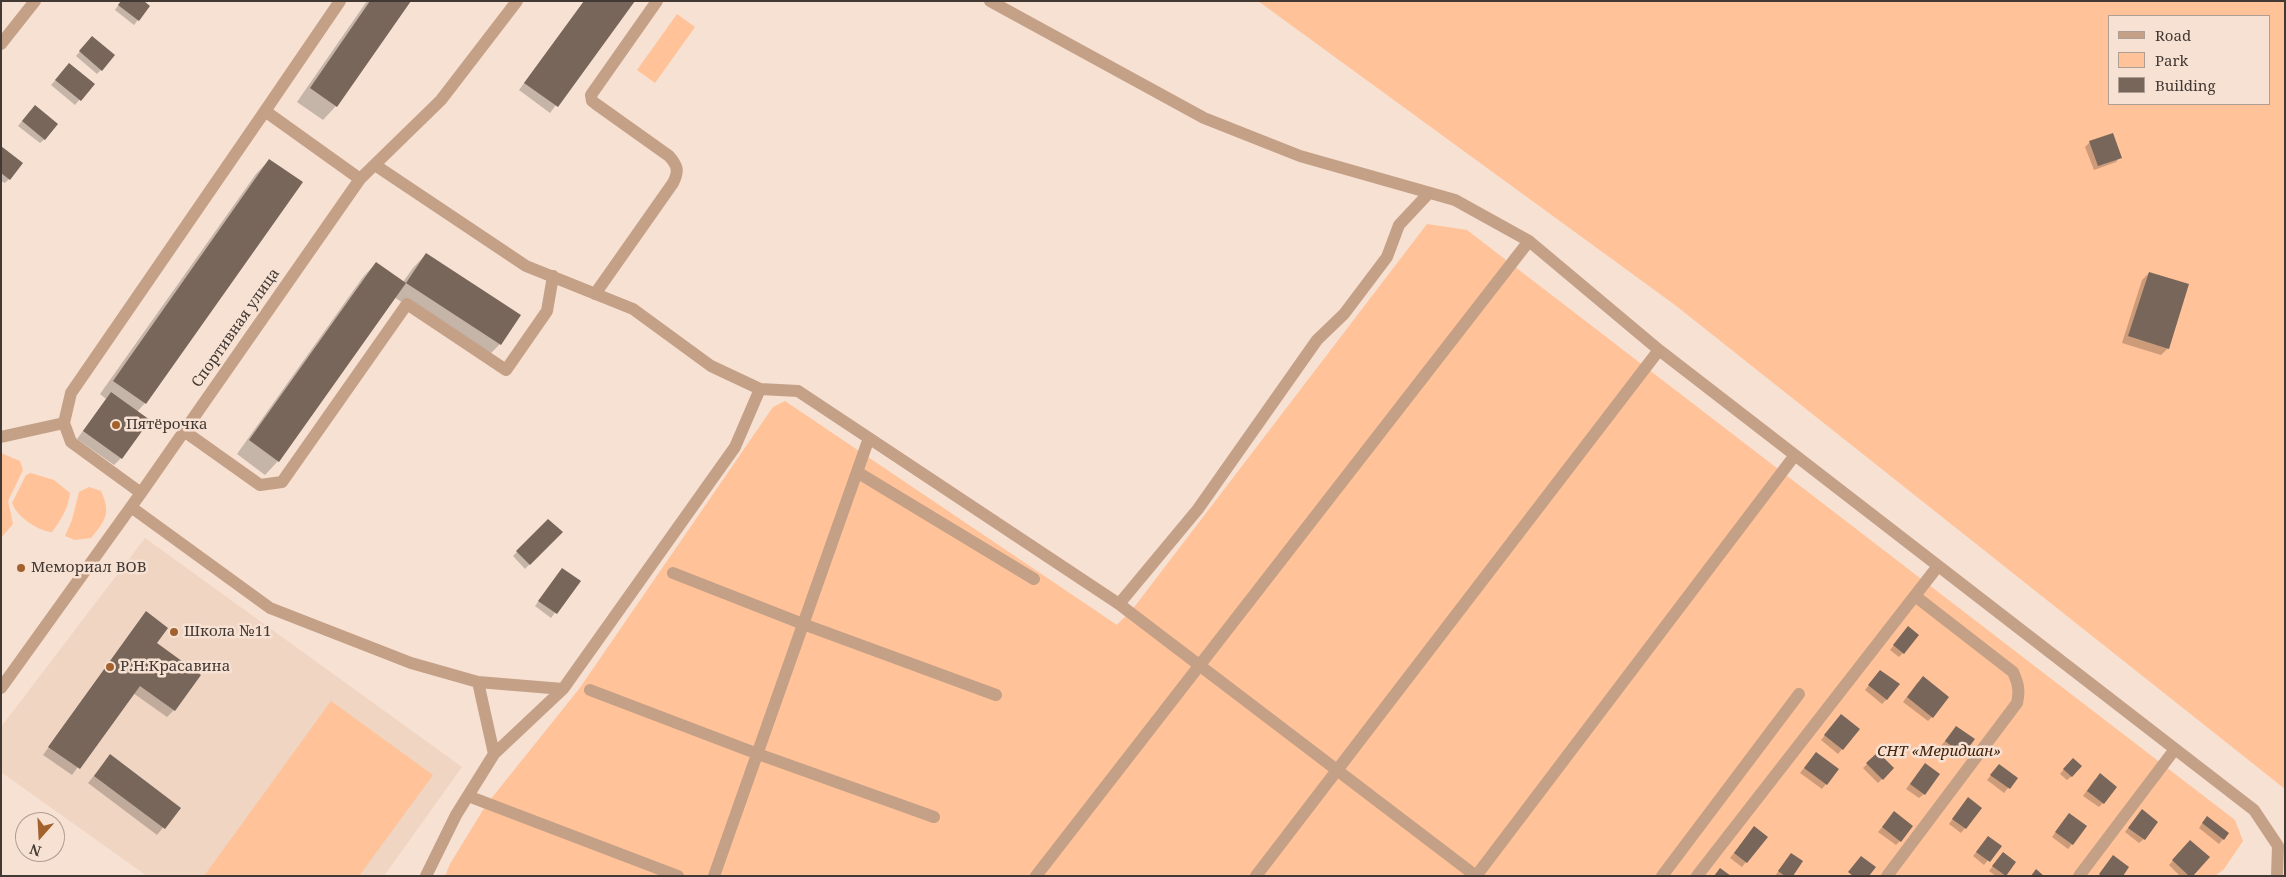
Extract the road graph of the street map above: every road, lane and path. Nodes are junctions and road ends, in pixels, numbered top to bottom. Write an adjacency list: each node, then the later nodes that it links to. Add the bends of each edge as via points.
1 (35, 1): 6 (street)
2 (340, 1): 7 (street)
3 (516, 1): 8 (street, Спортивная улица, via 442,100)
4 (657, 1): 13 (street, via 591,95 592,101 669,156 676,164 678,174)
5 (990, 1): 10 (street, via 1204,118 1300,156)
6 (1, 44)
7 (265, 111): 9 (street); 16 (street, via 71,392)
8 (375, 164): 9 (street, Спортивная улица); 12 (street, via 526,266)
9 (360, 179): 17 (street, Спортивная улица)
10 (1429, 193): 11 (street, via 1454,200); 28 (street, via 1400,225 1387,257 1344,314 1318,340 1198,509)
11 (1529, 241): 14 (street); 30 (street)
12 (553, 276): 13 (street); 17 (street, via 547,311 506,370 407,304 282,482 260,485)
13 (595, 294): 15 (street, via 633,309 711,366)
14 (1659, 350): 20 (street); 40 (street)
15 (760, 389): 19 (street, via 798,392); 33 (street, via 734,447)
16 (64, 423): 18 (street); 22 (street, via 71,442)
17 (184, 431): 22 (street, Спортивная улица)
18 (1, 437)
19 (869, 438): 21 (street); 28 (street)
20 (1795, 455): 24 (street); 48 (street)
21 (857, 472): 26 (street); 29 (street)
22 (141, 493): 23 (street, Спортивная улица)
23 (131, 507): 31 (street, via 270,608 411,663); 32 (street, Спортивная улица)
24 (1938, 566): 27 (street); 37 (street)
25 (673, 573): 29 (street)
26 (1034, 579)
27 (1915, 596): 50 (street); 51 (street, via 2013,672 2019,694 2016,703)
28 (1119, 604): 30 (street)
29 (803, 624): 36 (street); 39 (street)
30 (1198, 665): 40 (street); 46 (street)
31 (478, 682): 33 (street); 38 (street)
32 (1, 688)
33 (563, 689): 38 (street)
34 (590, 690): 39 (street)
35 (1799, 694): 49 (street)
36 (996, 695)
37 (2174, 749): 52 (street); 53 (street, via 2254,810 2278,846)
38 (494, 754): 41 (street)
39 (758, 754): 42 (street); 45 (street)
40 (1336, 769): 47 (street); 48 (street)
41 (468, 796): 43 (street); 44 (street)
42 (934, 817)
43 (426, 876)
44 (678, 876)
45 (714, 876)
46 (1036, 876)
47 (1256, 876)
48 (1476, 876)
49 (1662, 876)
50 (1697, 876)
51 (1886, 876)
52 (2079, 876)
53 (2277, 876)

